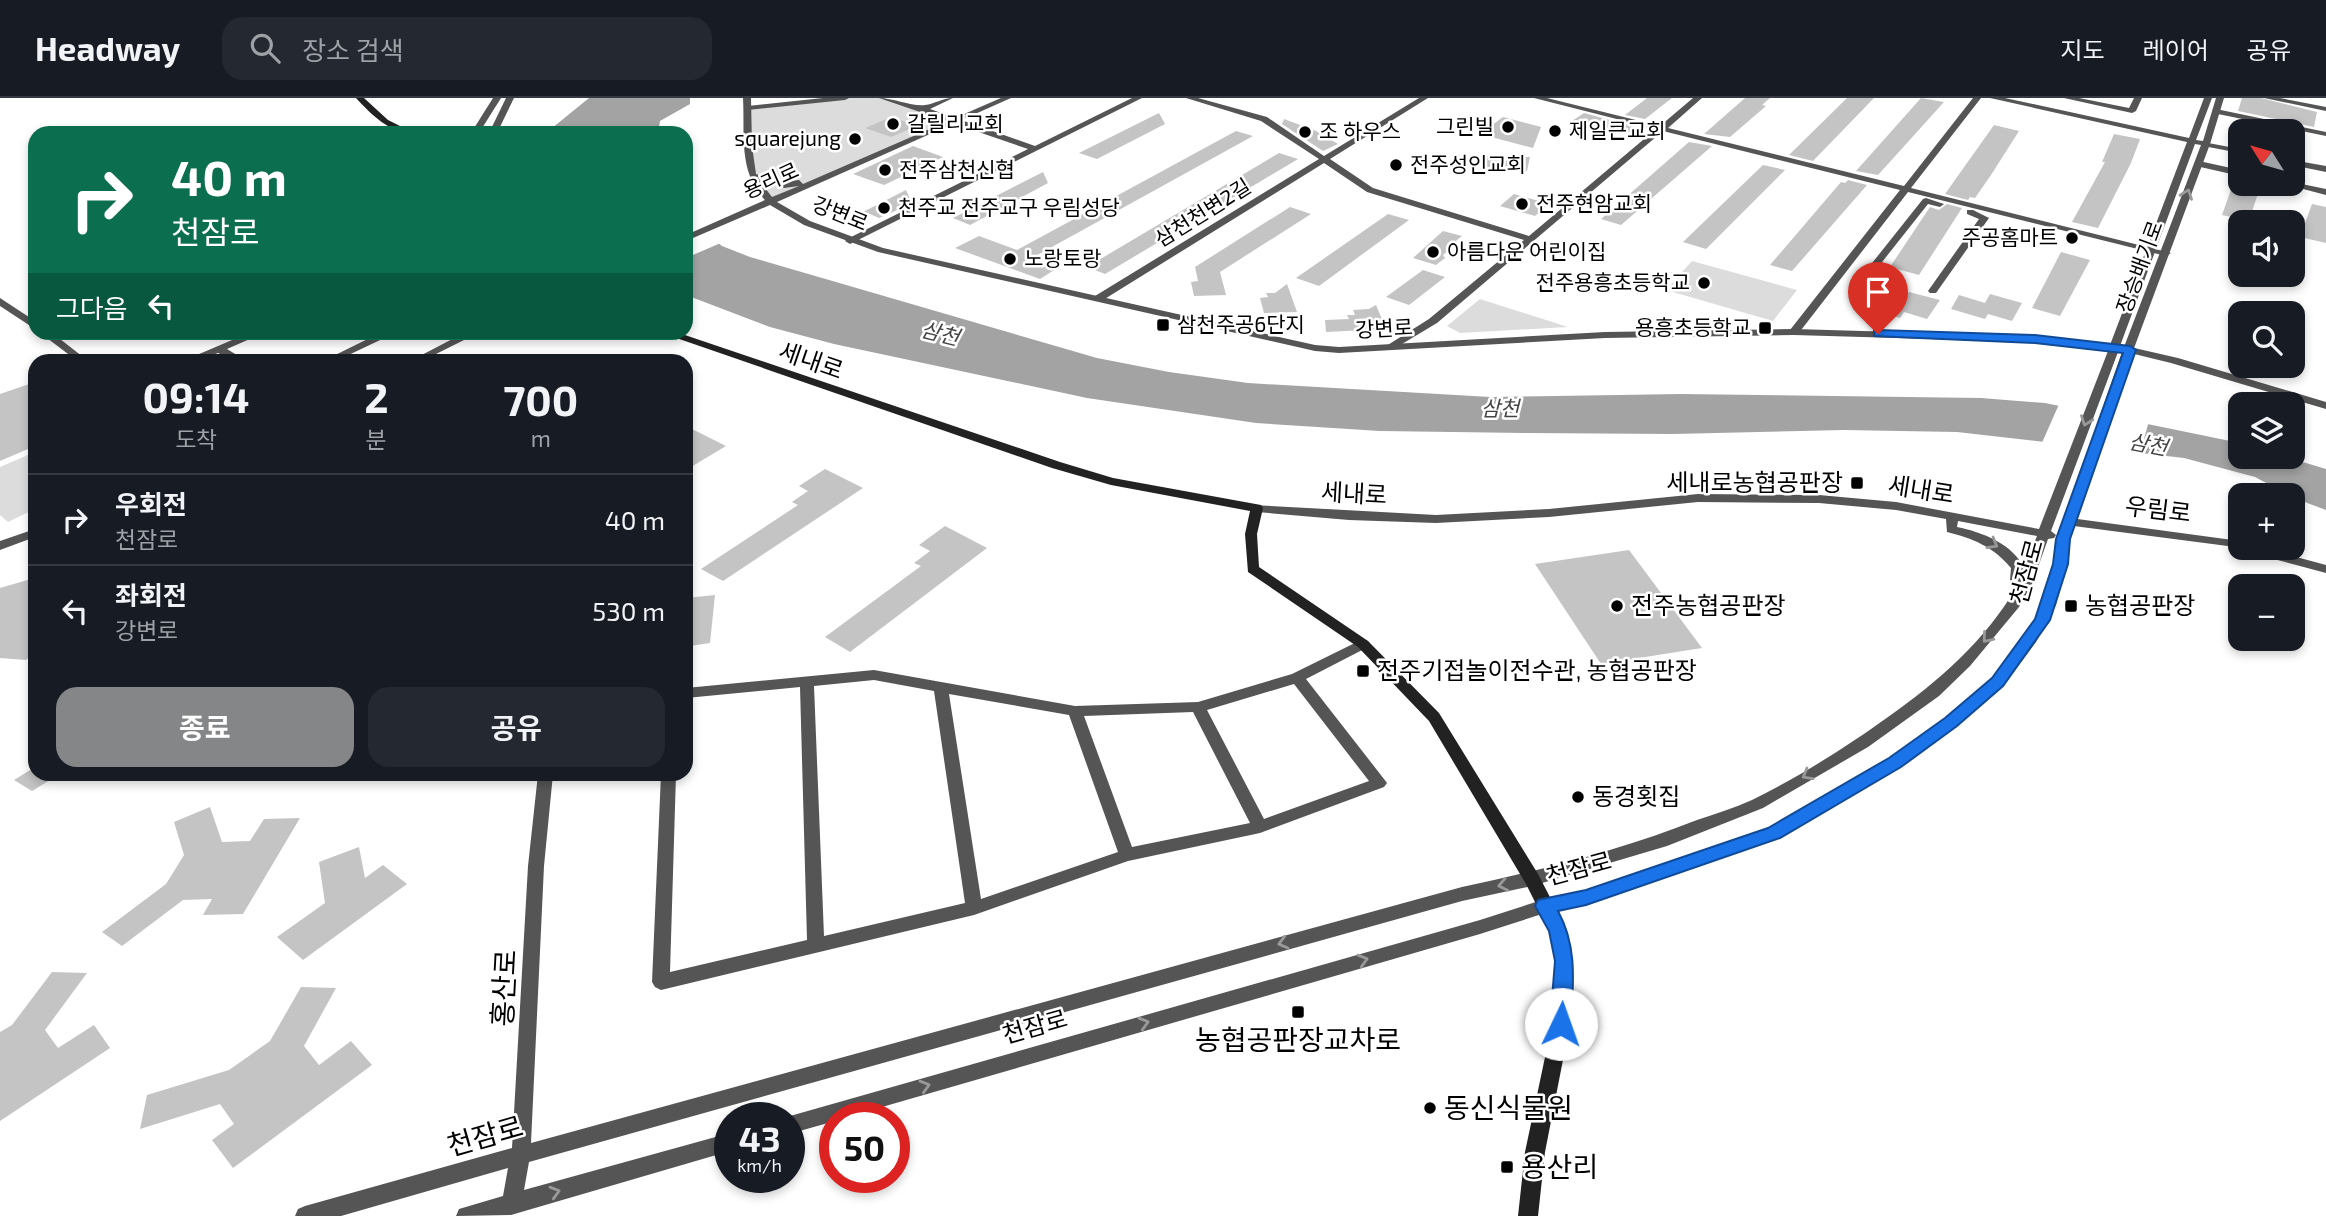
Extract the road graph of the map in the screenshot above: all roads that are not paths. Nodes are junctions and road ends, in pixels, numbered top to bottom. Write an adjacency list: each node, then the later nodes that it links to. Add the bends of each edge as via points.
1 (359, 98): 25 (main road)
2 (497, 98): 26 (street)
3 (510, 98): 27 (street)
4 (845, 98): 20 (street)
5 (883, 98): 21 (street)
6 (948, 98): 21 (street)
7 (1007, 98): 24 (street, 용리로)
8 (1139, 98): 32 (street)
9 (1191, 98): 34 (street, via 1264,119)
10 (1424, 98): 34 (street, 삼천천변2길)
11 (1538, 98): 28 (street)
12 (1698, 98): 28 (street)
13 (1977, 98): 42 (street)
14 (1994, 98): 30 (street)
15 (2068, 98): 16 (street, via 2132,111)
16 (2138, 98)
17 (2208, 98): 30 (street, 장승배기로)
18 (2220, 98): 23 (street, 장승배기로)
19 (2268, 98): 22 (street)
20 (747, 103): 39 (street)
21 (923, 109): 24 (street)
22 (2326, 109)
23 (2216, 111): 29 (street); 31 (street, 장승배기로)
24 (956, 120): 32 (street); 40 (street, 용리로)
25 (394, 126)
26 (479, 126)
27 (497, 126)
28 (1661, 129): 42 (street); 48 (street)
29 (2326, 134)
30 (2193, 141): 31 (street); 50 (street, 장승배기로)
31 (2206, 144): 33 (street); 35 (street, 장승배기로)
32 (1035, 149): 49 (street)
33 (2228, 149)
34 (1325, 159): 48 (street, via 1370,190); 54 (street, 삼천천변2길)
35 (2199, 164): 38 (street); 51 (street, 장승배기로, one-way to 35)
36 (2305, 165): 37 (street)
37 (2326, 169)
38 (2228, 170)
39 (752, 176): 40 (street, via 785,185); 44 (street, 강변로)
40 (810, 182): 44 (street, 용리로)
41 (2305, 188): 43 (street)
42 (1906, 190): 50 (street); 57 (street)
43 (2326, 192)
44 (768, 201): 45 (street, 강변로); 46 (street, 용리로)
45 (784, 213): 46 (street, via 749,218); 49 (street, 강변로)
46 (741, 214): 47 (street, 용리로)
47 (693, 236)
48 (1530, 239): 63 (street, via 1433,321)
49 (850, 241): 54 (street, 강변로)
50 (2150, 250): 51 (street); 65 (street, 장승배기로)
51 (2166, 253): 71 (street, 장승배기로)
52 (1864, 279): 53 (street, via 1926,201 1984,218)
53 (1933, 291)
54 (1100, 298): 63 (street, 강변로, via 1315,348)
55 (0, 301): 56 (street)
56 (28, 321)
57 (1794, 332): 63 (street, 강변로, via 1605,335); 65 (street, 강변로, via 2035,339)
58 (55, 340): 67 (street)
59 (243, 340): 64 (street)
60 (375, 340): 66 (street)
61 (458, 340): 70 (street)
62 (688, 340): 73 (main road, 세내로, via 1056,465 1111,481)
63 (1388, 348)
64 (221, 350): 68 (street); 69 (street)
65 (2111, 352): 71 (street, 강변로); 76 (street, 천잠로, one-way to 76)
66 (347, 353)
67 (74, 354)
68 (209, 354)
69 (229, 354)
70 (429, 354)
71 (2127, 355): 72 (street, 장승배기로, via 2174,360); 75 (street, 천잠로)
72 (2326, 406)
73 (1257, 508): 74 (street, 세내로, via 1436,519 1741,497 1845,502); 84 (main road, 천잠로, via 1251,534 1253,569)
74 (1952, 516): 76 (street, 세내로); 83 (street, one-way to 83, via 1951,529 1966,531 2008,554 2018,567 2017,580)
75 (2071, 520): 78 (street, 천잠로); 79 (street, 우림로)
76 (2043, 533): 78 (street, 세내로); 83 (street, 천잠로)
77 (28, 536): 80 (street)
78 (2063, 539): 96 (street, 천잠로, via 2049,605 2031,639 1998,682 1895,763 1774,833 1586,898)
79 (2228, 543)
80 (0, 546)
81 (2293, 560): 82 (street)
82 (2326, 569)
83 (2025, 584): 95 (street, 천잠로, one-way to 95, via 2012,607 1965,663 1934,692 1863,743 1757,804 1661,841)
84 (1363, 644): 85 (street); 95 (main road, 천잠로, via 1434,717)
85 (1297, 678): 89 (street); 93 (street, via 1379,783)
86 (807, 681): 87 (street, via 874,675); 88 (street); 98 (street)
87 (941, 688): 90 (street); 97 (street)
88 (693, 692)
89 (1199, 707): 90 (street); 93 (street)
90 (1075, 711): 94 (street)
91 (544, 781): 101 (street, 홍산로)
92 (668, 781): 98 (street, via 661,982)
93 (1260, 827): 94 (street)
94 (1127, 855): 97 (street)
95 (1532, 879): 96 (main road); 101 (street, 천잠로, one-way to 101, via 1371,919)
96 (1545, 906): 99 (street, 천잠로, one-way to 96); 105 (main road, via 1558,930 1564,961 1561,1024 1535,1152)
97 (974, 908): 98 (street)
98 (817, 946)
99 (805, 1120)
100 (714, 1147): 102 (street, one-way to 100)
101 (521, 1155): 102 (street, 홍산로); 103 (street, 천잠로)
102 (511, 1205): 104 (street)
103 (305, 1216)
104 (466, 1216)
105 (1528, 1216)

